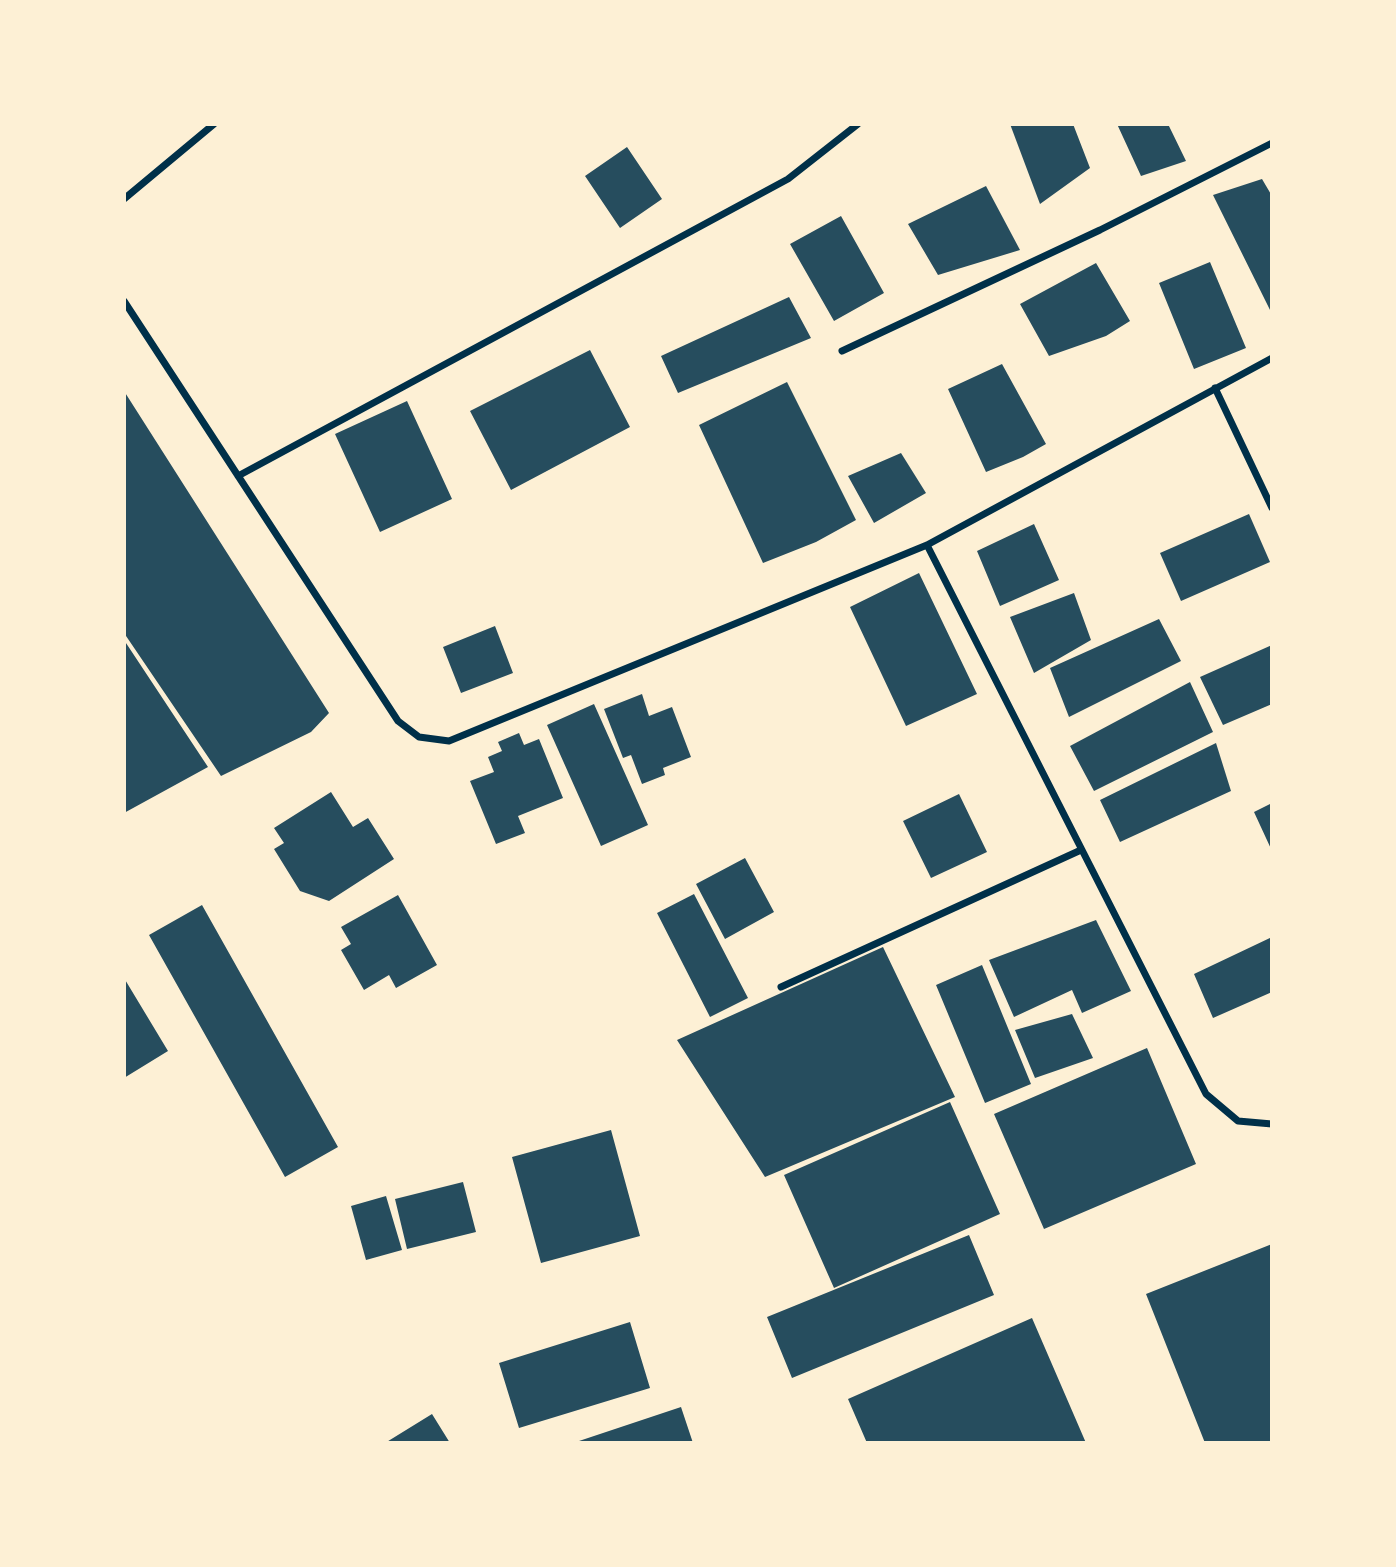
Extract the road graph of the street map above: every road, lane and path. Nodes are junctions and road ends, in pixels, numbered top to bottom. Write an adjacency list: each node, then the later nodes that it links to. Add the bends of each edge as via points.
1 (214, 124): 4 (street)
2 (858, 124): 9 (street, via 789,179)
3 (1272, 143): 6 (street)
4 (124, 200)
5 (124, 302): 9 (street)
6 (842, 351)
7 (1272, 358): 8 (street)
8 (1215, 388): 10 (street); 11 (street)
9 (238, 476): 11 (street, via 398,721 419,737 449,741)
10 (1272, 508)
11 (927, 545): 12 (street)
12 (1081, 850): 13 (street); 14 (street, via 1206,1094 1238,1121)
13 (781, 987)
14 (1272, 1124)

